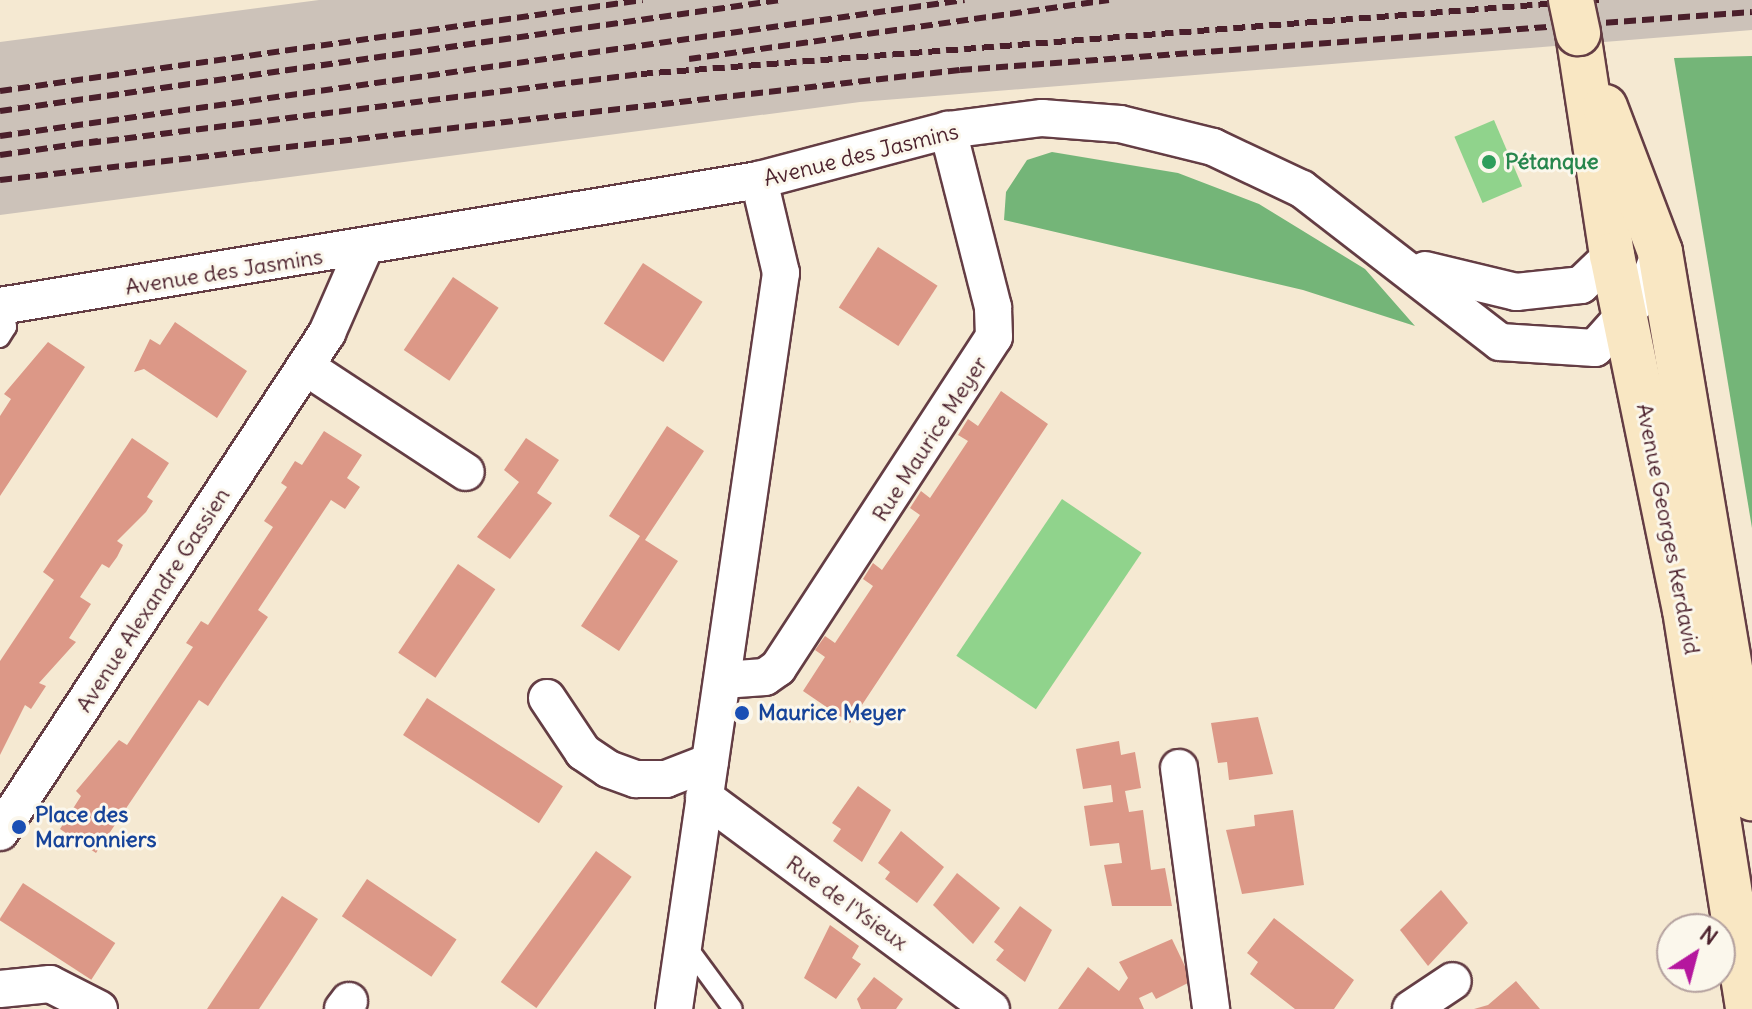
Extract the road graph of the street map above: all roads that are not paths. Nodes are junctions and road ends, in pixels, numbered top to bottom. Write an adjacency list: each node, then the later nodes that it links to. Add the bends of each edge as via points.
1 (1576, 28): 5 (main road, Avenue Georges Kerdavid); 6 (main road, Avenue Georges Kerdavid)
2 (948, 130): 3 (street, Avenue des Jasmins); 7 (street, Avenue des Jasmins, via 1042,118 1120,124 1213,147 1302,189); 14 (street, Rue Maurice Meyer, via 993,307 994,337 778,668 765,677)
3 (759, 180): 4 (street, Avenue des Jasmins); 14 (street, via 781,273)
4 (363, 251): 9 (street, Avenue des Jasmins); 11 (street, Avenue Alexandre Gassien)
5 (1660, 252): 10 (street, Avenue des Jasmins); 12 (main road, Avenue Georges Kerdavid)
6 (1612, 255): 8 (street); 10 (main road, Avenue Georges Kerdavid)
7 (1405, 263): 8 (street, via 1516,292); 10 (street, Avenue des Jasmins, via 1500,342 1595,348)
8 (1581, 285): 10 (street)
9 (1, 316)
10 (1626, 319): 12 (street, via 1659,350); 29 (main road, Avenue Georges Kerdavid, via 1685,610)
11 (306, 367): 13 (street); 19 (street, Avenue Alexandre Gassien)
12 (1691, 421): 18 (main road, Avenue Georges Kerdavid)
13 (466, 472)
14 (723, 680): 17 (street)
15 (547, 698): 17 (street, via 583,752 608,769 636,779)
16 (1179, 768): 27 (street)
17 (707, 780): 20 (street); 26 (street, Rue de l'Ysieux)
18 (1752, 798)
19 (0, 832)
20 (683, 940): 24 (street); 25 (lane)
21 (1453, 981): 28 (street)
22 (0, 989): 23 (street, via 50,984)
23 (99, 1009)
24 (674, 1009)
25 (733, 1009)
26 (991, 1009)
27 (1211, 1009)
28 (1411, 1009)
29 (1748, 1009)

